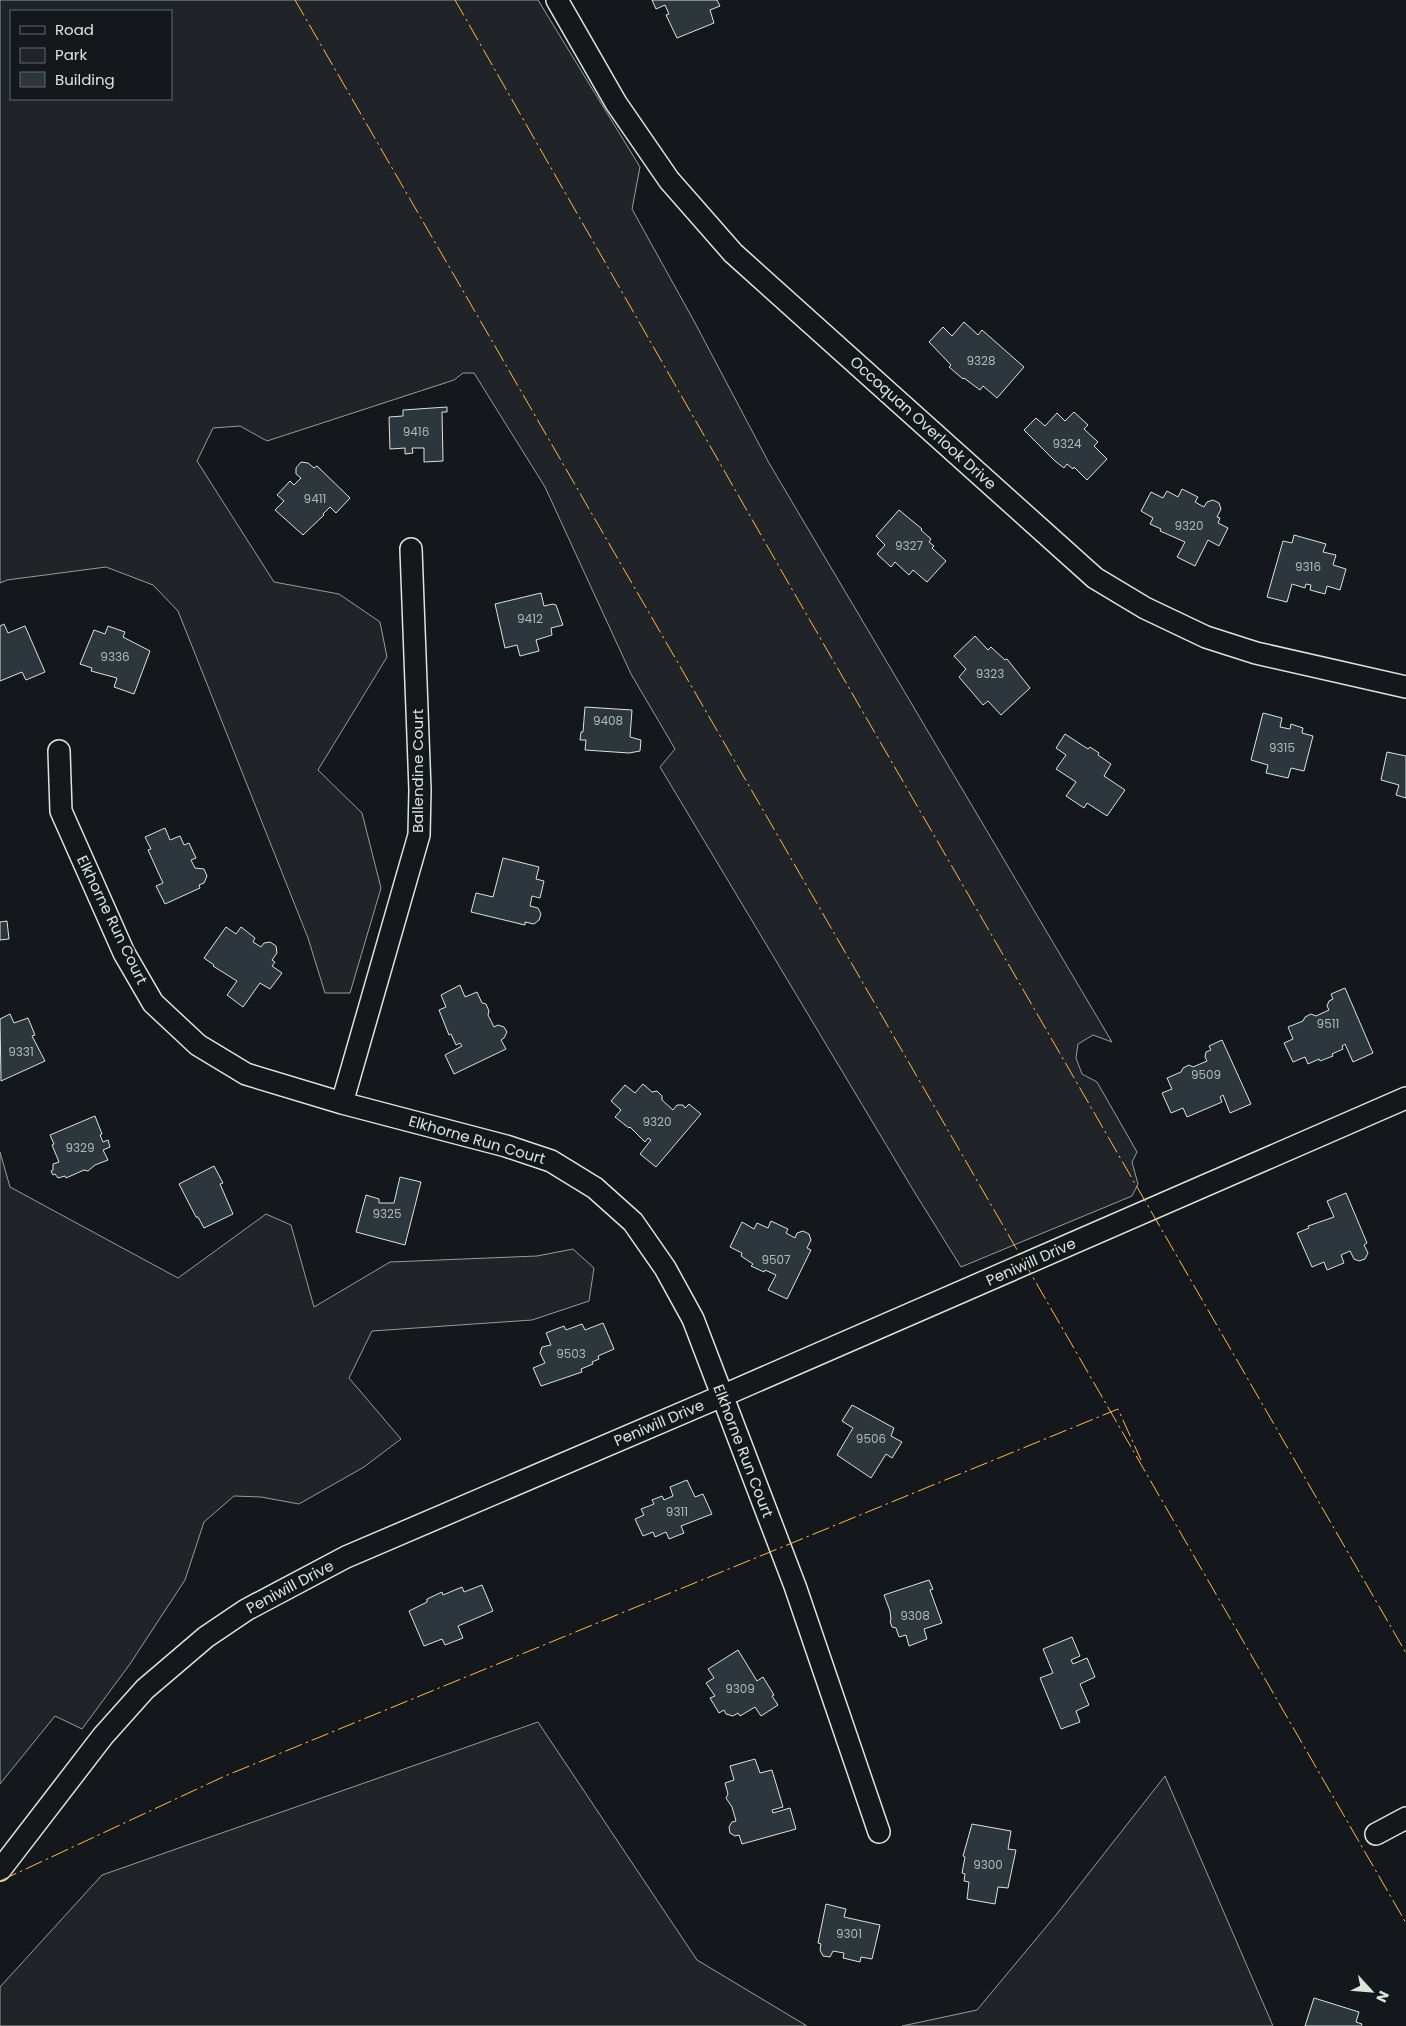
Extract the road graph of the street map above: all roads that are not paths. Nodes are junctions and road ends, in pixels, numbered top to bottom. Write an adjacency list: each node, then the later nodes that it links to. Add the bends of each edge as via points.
1 (557, 0): 3 (street, Occoquan Overlook Drive, via 616,103 664,173 733,253 1095,578 1145,608 1206,637 1256,653)
2 (411, 548): 6 (street, Ballendine Court, via 419,835)
3 (1406, 687)
4 (59, 751): 6 (street, Elkhorne Run Court, via 61,810 124,953 153,1003 198,1045 246,1074)
5 (1406, 1098): 7 (street, Peniwill Drive)
6 (342, 1103): 7 (street, Elkhorne Run Court, via 551,1161 595,1188 632,1222 665,1268 693,1319)
7 (722, 1396): 9 (street, Elkhorne Run Court, via 795,1586); 11 (street, Peniwill Drive, via 346,1557 246,1610 206,1637 144,1689 103,1736)
8 (1406, 1818): 10 (street)
9 (879, 1832)
10 (1376, 1834)
11 (0, 1870)

